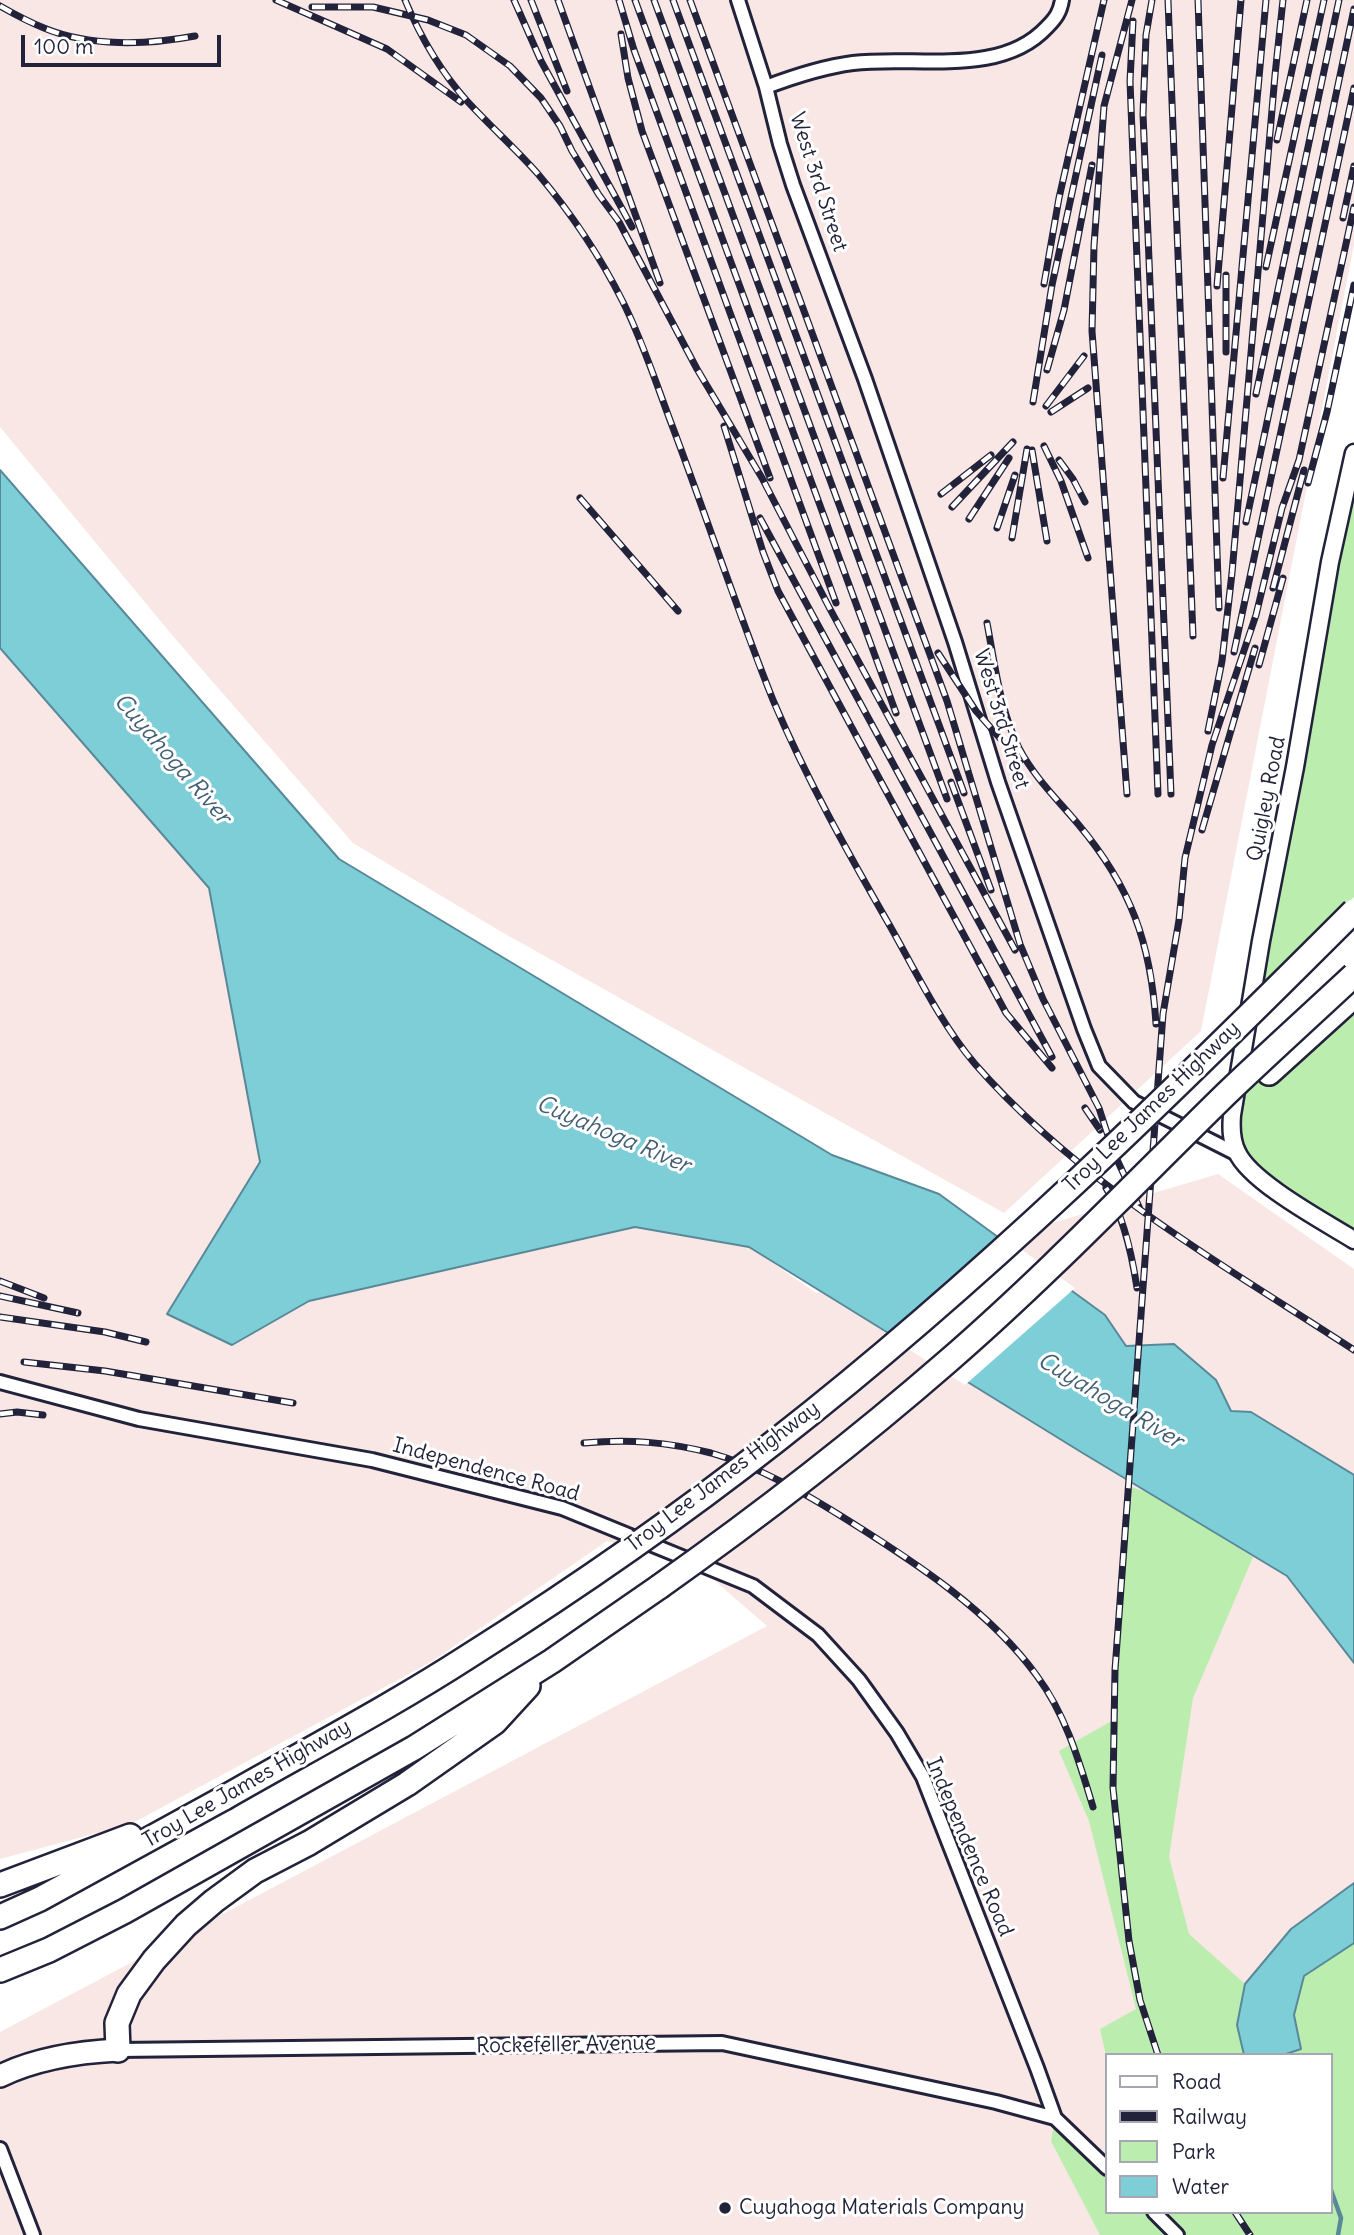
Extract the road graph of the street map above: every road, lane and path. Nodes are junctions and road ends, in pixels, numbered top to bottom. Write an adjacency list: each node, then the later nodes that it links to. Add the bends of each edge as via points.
1 (738, 0): 3 (street, West 3rd Street)
2 (1062, 0): 3 (street, via 1060,14 1035,40 1006,52 970,60 855,63 806,72)
3 (766, 87): 9 (street, West 3rd Street, via 793,185 866,379 998,782 1100,1066 1134,1102)
4 (1354, 453): 9 (street, Quigley Road, via 1261,941 1232,1115 1231,1135)
5 (1354, 911): 13 (highway, Troy Lee James Highway, bridge, via 1033,1222 935,1310 774,1442 668,1521 466,1658)
6 (1354, 975): 8 (highway, Troy Lee James Highway, bridge)
7 (1354, 996): 8 (highway, via 1269,1073)
8 (1226, 1095): 12 (highway, Troy Lee James Highway, bridge, via 948,1362 720,1544)
9 (1237, 1154): 10 (street, West 3rd Street, via 1263,1182)
10 (1354, 1240)
11 (0, 1382): 21 (street, Independence Road, via 139,1419 372,1460 562,1508 753,1586 818,1635 859,1680 923,1777)
12 (552, 1661): 16 (highway, Troy Lee James Highway, via 414,1748); 19 (highway, via 495,1722 385,1797 243,1879 186,1926 129,1994 117,2023)
13 (224, 1798): 14 (highway); 15 (highway, Troy Lee James Highway)
14 (0, 1885)
15 (0, 1917)
16 (49, 1950): 17 (highway, Troy Lee James Highway); 18 (highway)
17 (0, 1970)
18 (0, 1979)
19 (118, 2050): 20 (main road, Rockefeller Avenue, via 60,2056); 21 (street, Rockefeller Avenue, via 722,2043)
20 (0, 2076)
21 (1055, 2118): 23 (street, Rockefeller Avenue)
22 (0, 2149): 25 (street)
23 (1106, 2167)
24 (1156, 2214): 26 (street)
25 (33, 2235)
26 (1177, 2235)

